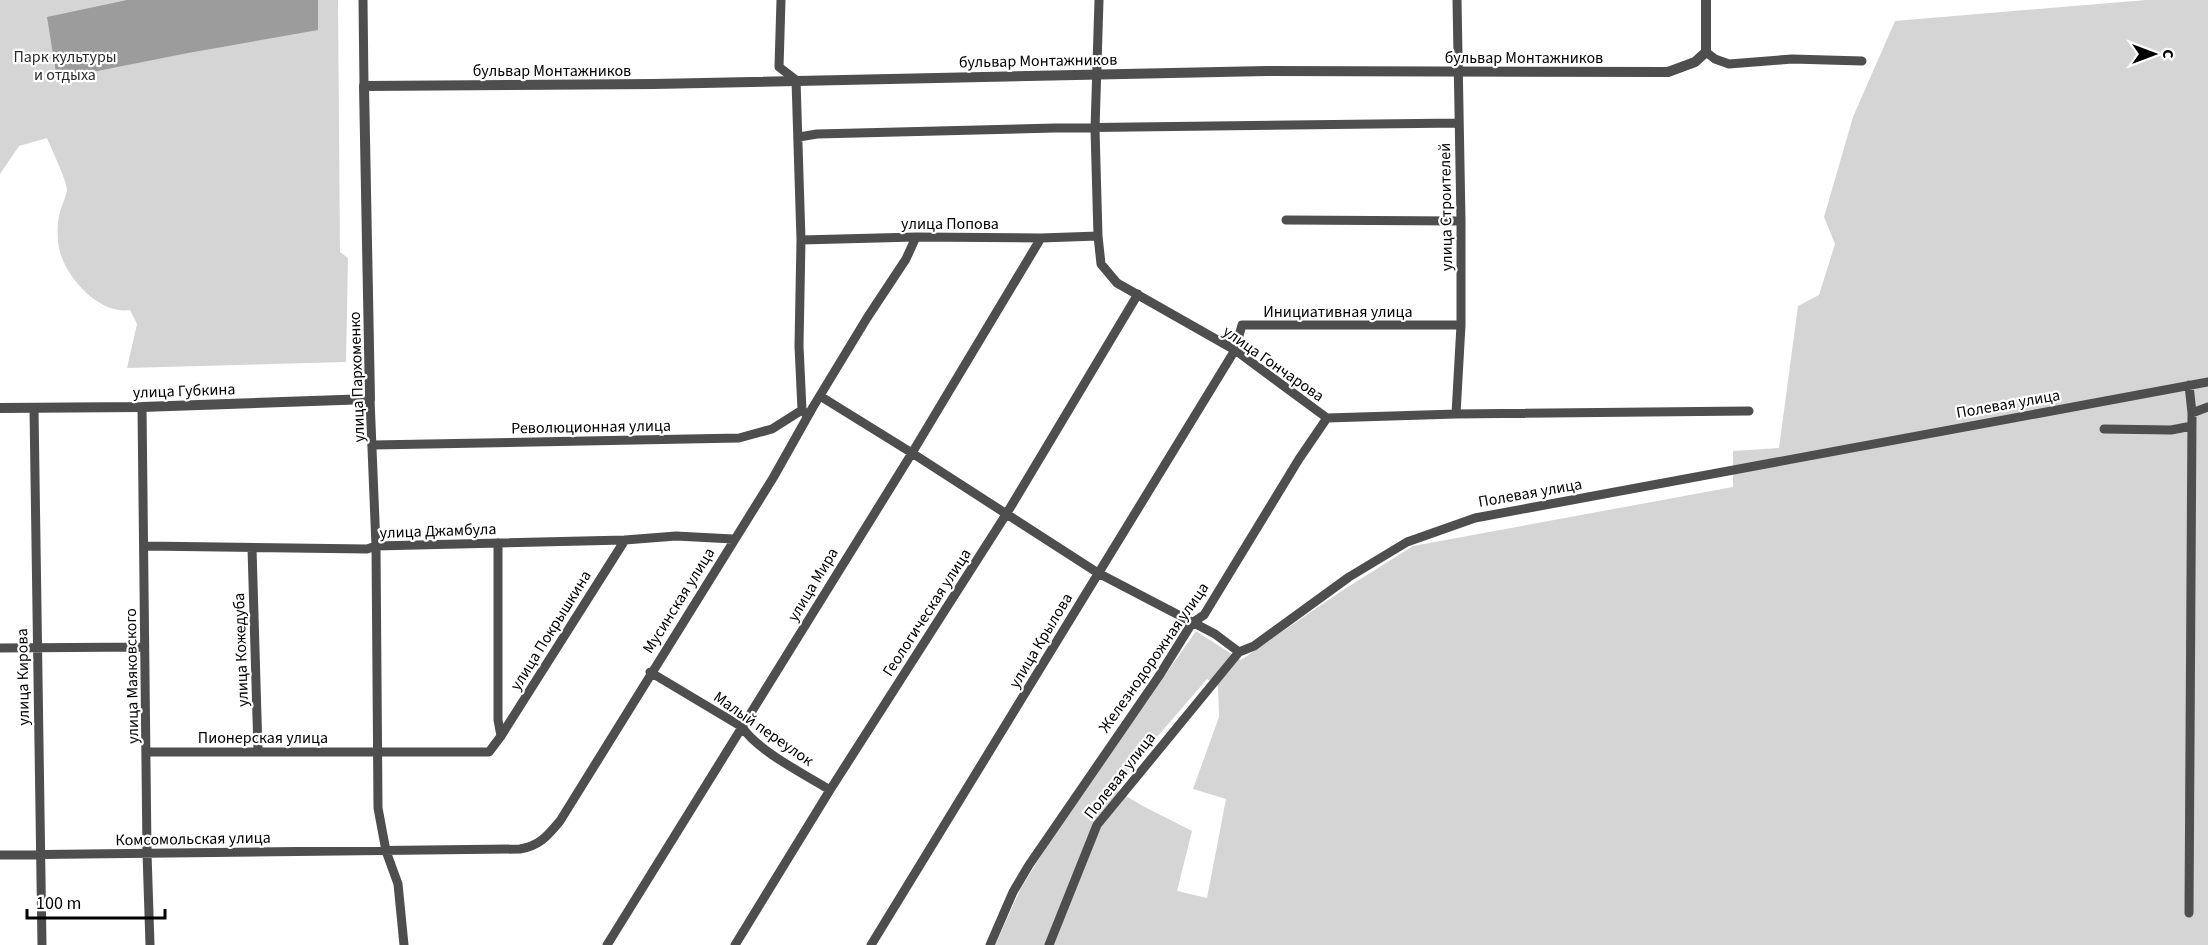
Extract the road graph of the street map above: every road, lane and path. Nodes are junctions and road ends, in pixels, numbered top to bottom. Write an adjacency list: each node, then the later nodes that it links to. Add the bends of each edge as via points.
1 (363, 0): 11 (street, улица Пархоменко)
2 (781, 0): 10 (street, via 779,67)
3 (1099, 0): 9 (street, улица Гончарова)
4 (1458, 0): 8 (street, улица Строителей)
5 (1706, 0): 6 (street)
6 (1706, 52): 7 (street, via 1729,64 1792,59); 8 (street, бульвар Монтажников, via 1695,63 1668,72)
7 (1862, 61)
8 (1459, 72): 9 (street, бульвар Монтажников); 12 (street, улица Строителей)
9 (1096, 74): 10 (street, бульвар Монтажников); 13 (street, улица Гончарова)
10 (796, 80): 11 (street, бульвар Монтажников); 14 (street)
11 (364, 86): 27 (street, улица Пархоменко)
12 (1459, 123): 13 (street); 16 (street, улица Строителей)
13 (1095, 129): 14 (street); 17 (street, улица Гончарова)
14 (799, 137): 20 (street)
15 (1286, 220): 16 (street)
16 (1461, 221): 22 (street, улица Строителей)
17 (1098, 236): 19 (street, улица Попова); 21 (street, улица Гончарова, via 1101,264 1117,283)
18 (916, 237): 19 (street, улица Попова); 20 (street, улица Попова); 26 (street, Мусинская улица)
19 (1041, 238): 40 (street, улица Мира)
20 (801, 240): 34 (street, via 799,346)
21 (1138, 294): 23 (street, улица Гончарова); 41 (street, Геологическая улица)
22 (1461, 325): 23 (street, Инициативная улица, via 1242,325); 35 (street, улица Строителей)
23 (1235, 350): 36 (street, улица Гончарова); 48 (street, улица Крылова)
24 (2208, 382): 25 (street, Полевая улица)
25 (2189, 385): 33 (street); 53 (street, Полевая улица, via 1475,518 1407,542 1349,577 1254,646)
26 (820, 396): 34 (street, Мусинская улица); 40 (street)
27 (370, 399): 28 (street, улица Губкина); 39 (street, улица Пархоменко)
28 (142, 407): 31 (street, улица Губкина); 45 (street, улица Маяковского)
29 (2208, 407): 33 (street)
30 (0, 408): 31 (street, улица Губкина)
31 (34, 409): 52 (street, улица Кирова)
32 (1749, 411): 35 (street, улица Гончарова)
33 (2192, 412): 37 (street)
34 (805, 413): 39 (street, Революционная улица, via 772,429 738,438); 42 (street, Мусинская улица, via 773,478)
35 (1456, 414): 36 (street, улица Гончарова)
36 (1327, 418): 49 (street, Железнодорожная улица, via 1204,615)
37 (2192, 426): 38 (street, via 2171,430); 65 (street)
38 (2104, 429)
39 (373, 445): 46 (street, улица Пархоменко)
40 (912, 453): 41 (street); 55 (street, улица Мира)
41 (1007, 513): 48 (street); 60 (street, Геологическая улица)
42 (733, 539): 43 (street, улица Джамбула, via 676,536); 54 (street, Мусинская улица)
43 (625, 540): 44 (street, улица Джамбула); 56 (street, улица Покрышкина)
44 (498, 543): 46 (street, улица Джамбула); 56 (street, улица Покрышкина)
45 (145, 546): 47 (street, улица Джамбула); 50 (street, улица Маяковского)
46 (376, 546): 47 (street, улица Джамбула); 59 (street, улица Пархоменко)
47 (252, 548): 58 (street, улица Кожедуба)
48 (1098, 573): 49 (street); 71 (street, улица Крылова)
49 (1192, 623): 53 (street); 72 (street, Железнодорожная улица, via 1029,865)
50 (144, 647): 52 (street); 57 (street, улица Маяковского)
51 (0, 648): 52 (street)
52 (36, 649): 63 (street, улица Кирова)
53 (1239, 651): 73 (street, Полевая улица, via 1097,825)
54 (650, 672): 55 (street, Малый переулок); 61 (street, Мусинская улица, via 560,821 542,841 520,849)
55 (742, 727): 60 (street, Малый переулок, via 749,737); 69 (street, улица Мира)
56 (501, 736): 59 (street, улица Покрышкина, via 489,752)
57 (147, 752): 58 (street, Пионерская улица); 62 (street, улица Маяковского)
58 (258, 752): 59 (street, Пионерская улица)
59 (378, 753): 61 (street, улица Пархоменко, via 378,808)
60 (830, 790): 70 (street, Геологическая улица)
61 (386, 851): 62 (street, Комсомольская улица); 68 (street, улица Пархоменко, via 398,884)
62 (147, 853): 63 (street, Комсомольская улица); 67 (street, улица Маяковского)
63 (40, 854): 64 (street, Комсомольская улица); 66 (street, улица Кирова)
64 (0, 855)
65 (2189, 913)
66 (42, 945)
67 (150, 945)
68 (404, 945)
69 (607, 945)
70 (735, 945)
71 (871, 945)
72 (990, 945)
73 (1049, 945)

